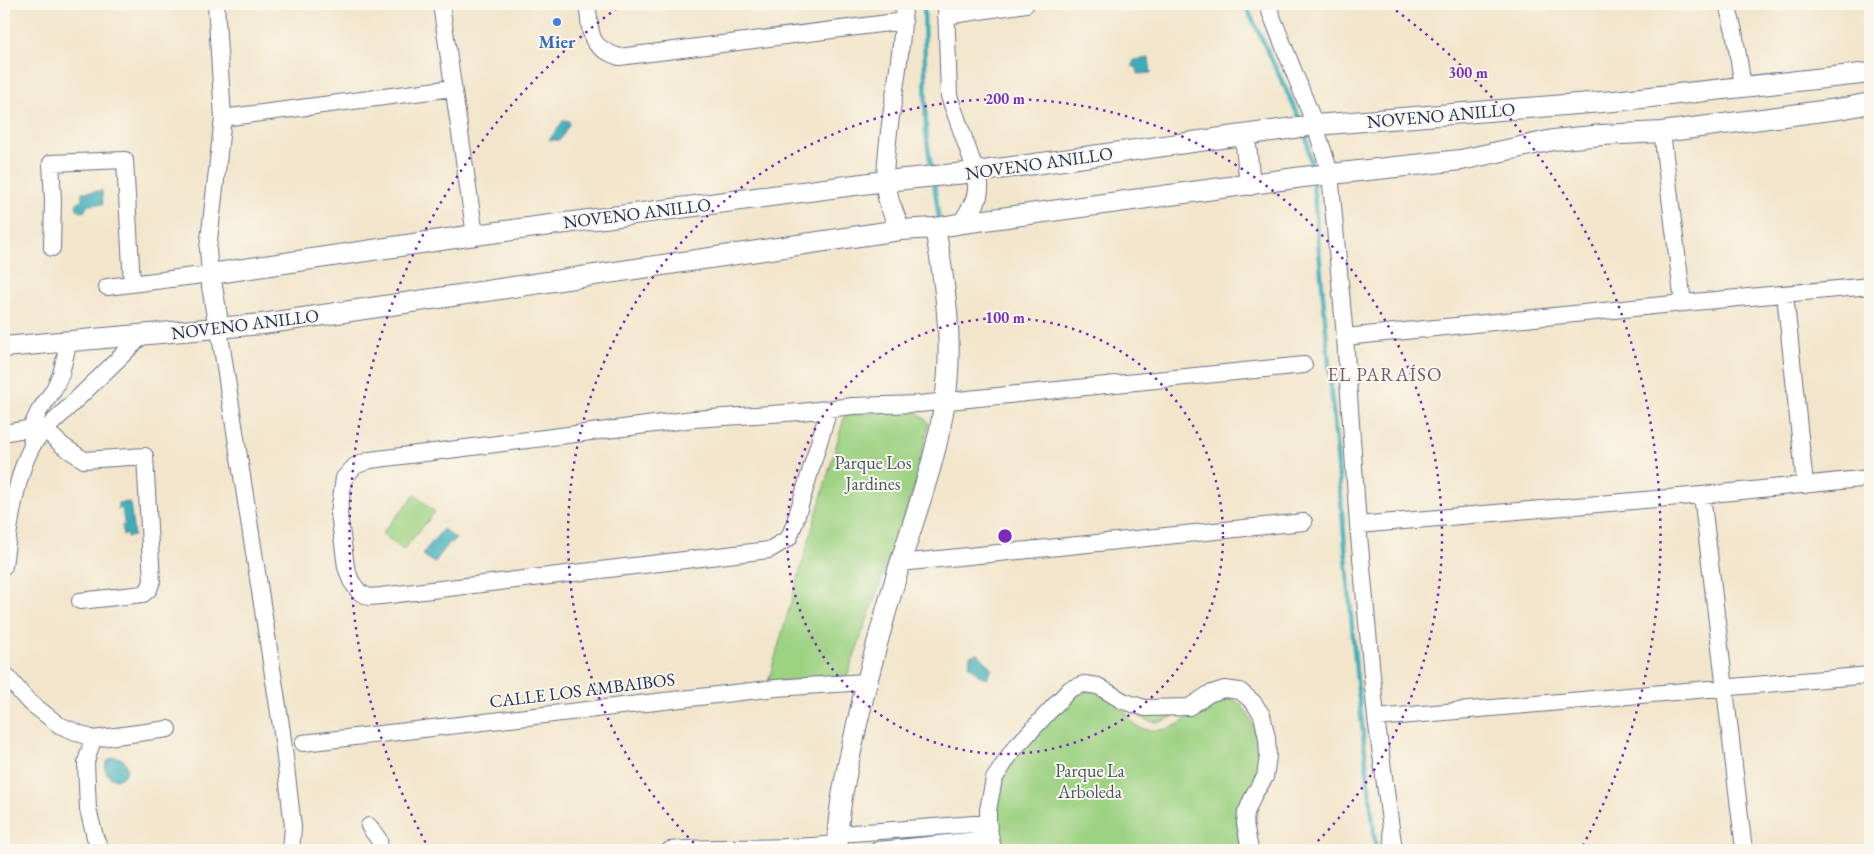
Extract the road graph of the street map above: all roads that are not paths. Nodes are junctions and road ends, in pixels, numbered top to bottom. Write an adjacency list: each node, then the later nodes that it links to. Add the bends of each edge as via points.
1 (216, 4): 14 (street)
2 (441, 4): 12 (street)
3 (587, 4): 9 (street, via 593,41 603,51 619,57)
4 (904, 4): 9 (street)
5 (1026, 4): 8 (street)
6 (1267, 4): 15 (street)
7 (1727, 4): 11 (street)
8 (946, 10): 18 (street, via 949,96)
9 (904, 21): 20 (street)
10 (1870, 73): 11 (street, NOVENO ANILLO)
11 (1743, 86): 15 (street, NOVENO ANILLO, via 1614,101)
12 (453, 88): 14 (street); 25 (street)
13 (1870, 103): 16 (street)
14 (223, 118): 27 (street, via 208,249)
15 (1305, 127): 17 (street, NOVENO ANILLO); 19 (street)
16 (1662, 132): 19 (street, via 1553,140 1461,160); 32 (street)
17 (1245, 135): 18 (street, NOVENO ANILLO); 21 (street)
18 (976, 172): 20 (street, NOVENO ANILLO); 22 (street, via 978,198)
19 (1317, 175): 21 (street); 35 (street)
20 (885, 181): 24 (street); 25 (street, NOVENO ANILLO)
21 (1250, 185): 22 (street)
22 (963, 223): 23 (street, NOVENO ANILLO)
23 (935, 228): 24 (street, NOVENO ANILLO); 39 (street, via 944,280 950,359)
24 (900, 230): 33 (street, NOVENO ANILLO)
25 (475, 235): 27 (street, NOVENO ANILLO)
26 (52, 248): 28 (street, via 51,164 125,160)
27 (210, 274): 28 (street); 33 (street)
28 (132, 284): 30 (street)
29 (1870, 286): 31 (street)
30 (107, 287)
31 (1785, 294): 32 (street); 44 (street)
32 (1683, 303): 35 (street)
33 (219, 329): 34 (street, NOVENO ANILLO); 64 (street, via 282,732 292,827)
34 (144, 335): 36 (street, NOVENO ANILLO); 41 (street)
35 (1345, 337): 47 (street)
36 (69, 340): 37 (street, NOVENO ANILLO); 41 (street, via 61,374 39,411)
37 (4, 346)
38 (1304, 365): 39 (street)
39 (946, 400): 40 (street); 48 (street, via 932,467)
40 (830, 409): 40 (street, via 694,419 370,460 354,466 344,478 339,513 350,581 359,592 369,597 769,550 789,538)
41 (38, 429): 42 (street); 49 (street, via 22,472); 50 (street, via 84,460 144,456 152,580 149,589 143,594)
42 (4, 433)
43 (1870, 478): 44 (street)
44 (1805, 485): 45 (street)
45 (1702, 496): 47 (street); 54 (street)
46 (1304, 522): 48 (street)
47 (1358, 525): 55 (street)
48 (900, 563): 53 (street)
49 (4, 566)
50 (80, 601)
51 (4, 673): 57 (street, via 27,700 59,725)
52 (1870, 675): 54 (street)
53 (865, 682): 58 (street, CALLE LOS AMBAIBOS, via 776,688); 61 (street, via 843,790)
54 (1724, 688): 55 (street); 70 (street)
55 (1376, 718): 69 (street)
56 (168, 729): 57 (street)
57 (93, 739): 63 (street, via 86,762 88,809)
58 (303, 743)
59 (369, 826): 65 (street, via 379,840)
60 (990, 837): 61 (street); 67 (street); 68 (street, via 988,810 994,779 1013,750 1070,689 1084,684 1098,686 1123,701 1145,708 1189,707 1224,689 1240,691 1253,702 1262,716 1267,738 1265,776 1246,813)
61 (838, 843): 62 (street)
62 (716, 849): 66 (street)
63 (101, 850)
64 (291, 850)
65 (380, 850)
66 (670, 850)
67 (878, 850)
68 (1250, 850)
69 (1394, 850)
70 (1744, 850)

